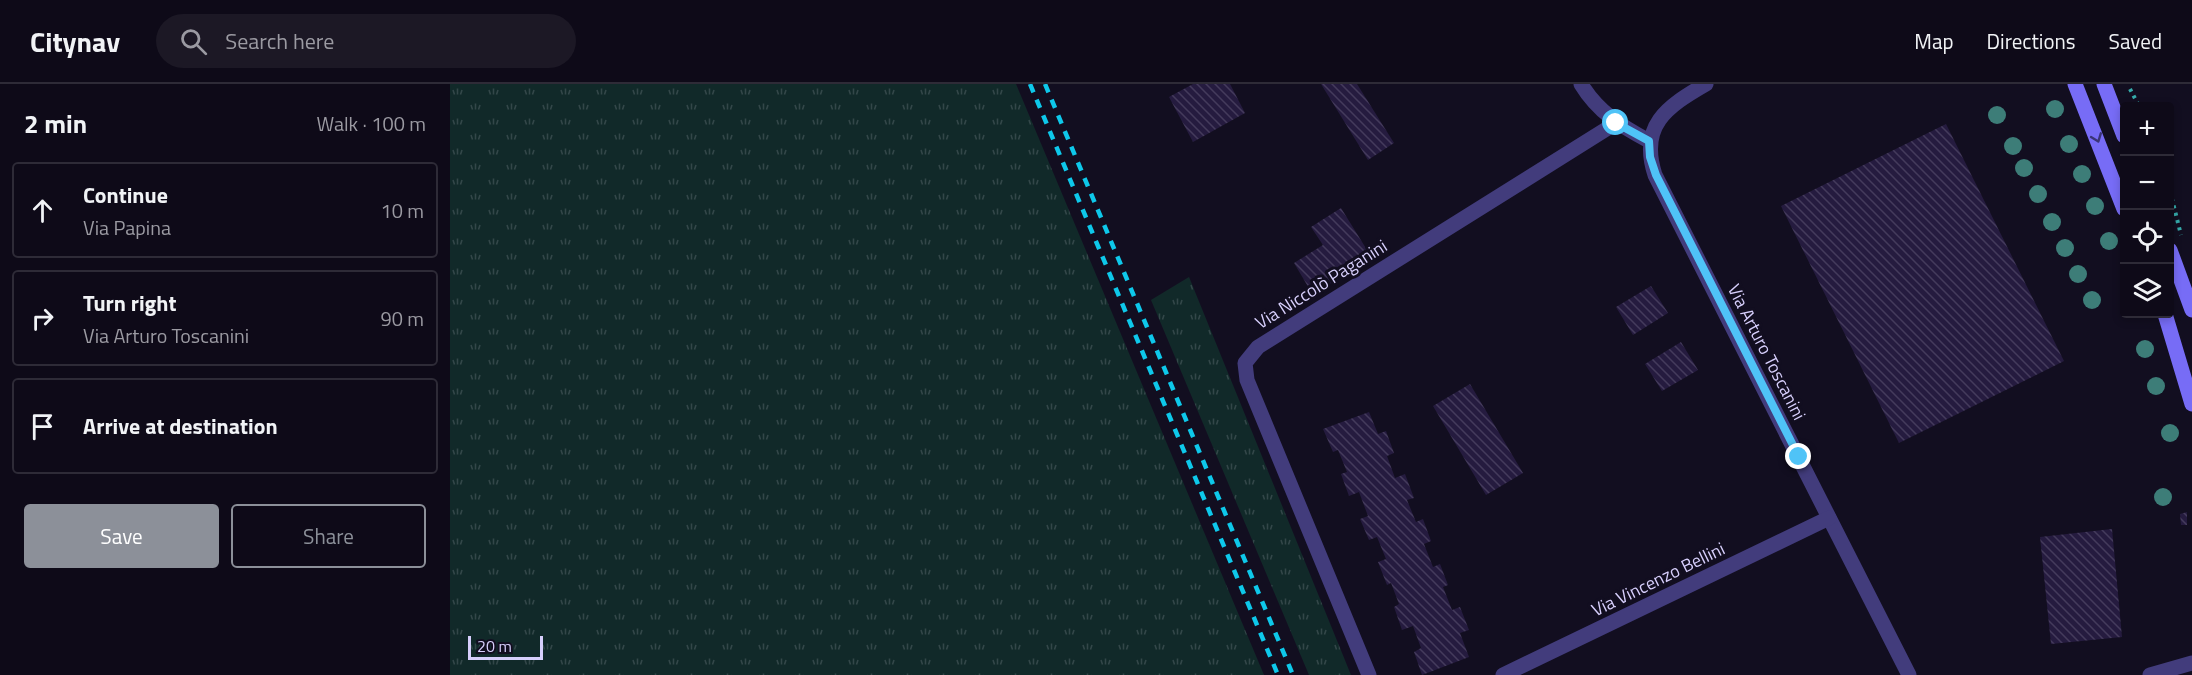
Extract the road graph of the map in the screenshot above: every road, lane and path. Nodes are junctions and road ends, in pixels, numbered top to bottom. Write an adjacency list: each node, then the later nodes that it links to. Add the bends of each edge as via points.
1 (1581, 84): 7 (street, via 1591,101)
2 (1706, 84): 9 (street, via 1666,110)
3 (2075, 84): 10 (main road, one-way to 10)
4 (2104, 84): 8 (main road)
5 (2127, 84): 6 (path)
6 (2137, 102)
7 (1616, 123): 9 (street); 20 (street, Via Niccolò Paganini, via 1258,347 1245,363 1247,381)
8 (2120, 126)
9 (1649, 141): 18 (street, Via Arturo Toscanini, via 1656,175)
10 (2120, 199)
11 (2174, 208): 12 (path)
12 (2184, 242)
13 (2174, 263): 14 (main road)
14 (2192, 310)
15 (2166, 318): 16 (main road)
16 (2190, 388): 17 (main road)
17 (2192, 404)
18 (1829, 518): 21 (street, Via Vincenzo Bellini); 22 (street, Via Arturo Toscanini)
19 (2192, 663): 23 (street)
20 (1369, 675)
21 (1503, 675)
22 (1909, 675)
23 (2150, 675)

